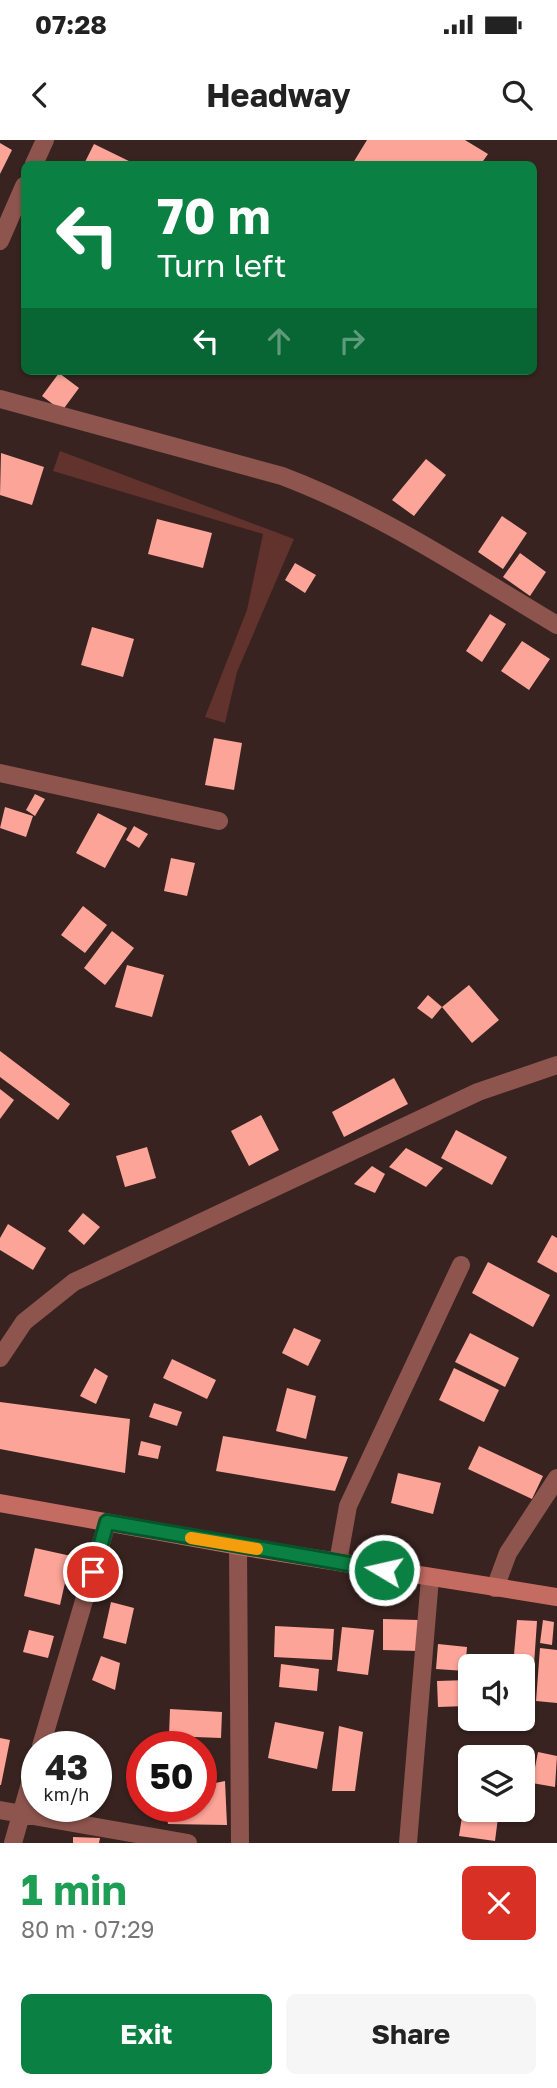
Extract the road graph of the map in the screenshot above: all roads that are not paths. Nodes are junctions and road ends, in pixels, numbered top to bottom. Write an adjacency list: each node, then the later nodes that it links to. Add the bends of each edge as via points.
1 (45, 140): 2 (street)
2 (35, 161)
3 (21, 193): 4 (street)
4 (0, 241)
5 (0, 399): 6 (street, via 326,492)
6 (557, 625)
7 (0, 773): 8 (street)
8 (219, 821)
9 (557, 1065): 11 (street, via 478,1092 74,1282 24,1322)
10 (461, 1265): 16 (street, via 348,1506)
11 (0, 1358)
12 (557, 1478): 18 (street, via 508,1553)
13 (0, 1503): 14 (main road)
14 (107, 1522): 15 (main road); 20 (street)
15 (238, 1546): 16 (main road); 26 (street)
16 (338, 1562): 17 (main road)
17 (430, 1577): 18 (main road); 27 (street)
18 (495, 1588): 19 (main road)
19 (557, 1597)
20 (45, 1731)
21 (0, 1810): 22 (street)
22 (21, 1813): 24 (street)
23 (71, 1822): 25 (street)
24 (13, 1843)
25 (188, 1843)
26 (240, 1843)
27 (408, 1843)

